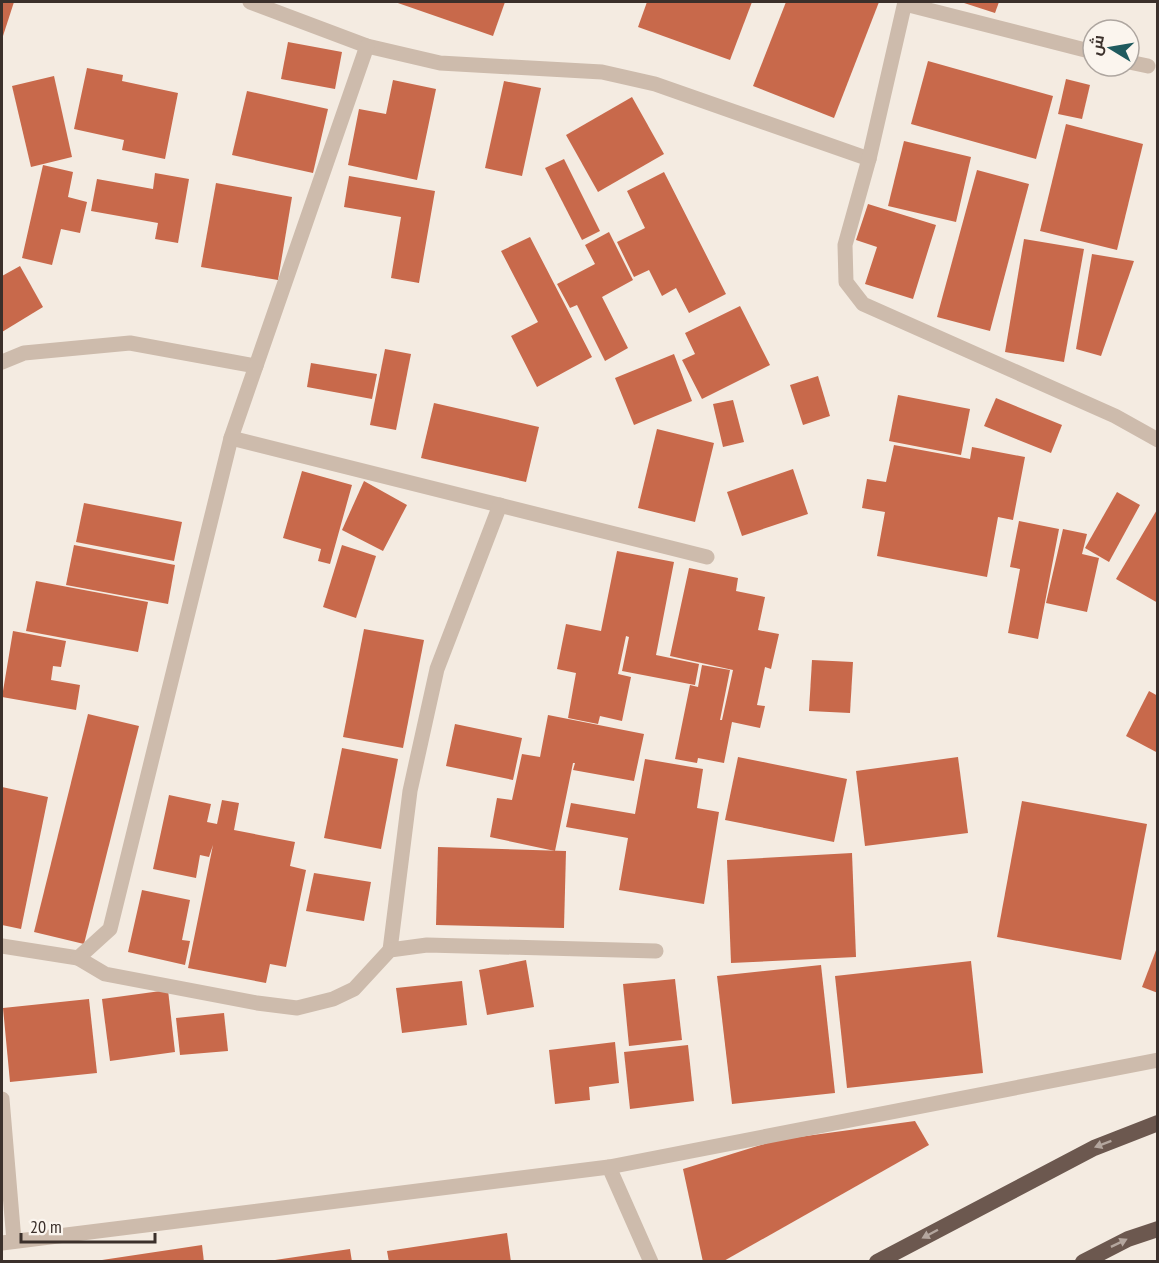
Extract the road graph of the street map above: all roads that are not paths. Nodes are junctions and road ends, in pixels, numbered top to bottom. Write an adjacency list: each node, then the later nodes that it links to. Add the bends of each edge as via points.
1 (250, 2): 3 (street)
2 (905, 3): 4 (street); 7 (street)
3 (367, 46): 7 (street, via 440,63 602,72 655,84); 9 (street)
4 (1081, 49)
5 (1141, 65): 6 (street)
6 (1148, 66)
7 (870, 159): 11 (street, via 845,245 846,282 863,304 1115,416)
8 (2, 362): 9 (street, via 24,353 130,343)
9 (256, 366): 10 (street)
10 (231, 438): 12 (street); 17 (street, via 110,929)
11 (1158, 440)
12 (500, 505): 13 (street); 15 (street, via 437,669 410,791)
13 (706, 556)
14 (2, 946): 17 (street)
15 (390, 950): 16 (street, via 427,945); 17 (street, via 354,989 297,1008 105,974)
16 (656, 951)
17 (78, 958)
18 (1158, 1060): 21 (street)
19 (2, 1099): 23 (street)
20 (1158, 1123): 25 (highway, one-way to 25, via 1094,1148)
21 (609, 1167): 23 (street); 24 (street)
22 (1158, 1229): 26 (highway, one-way to 22)
23 (8, 1242)
24 (651, 1262)
25 (877, 1262)
26 (1083, 1262)

